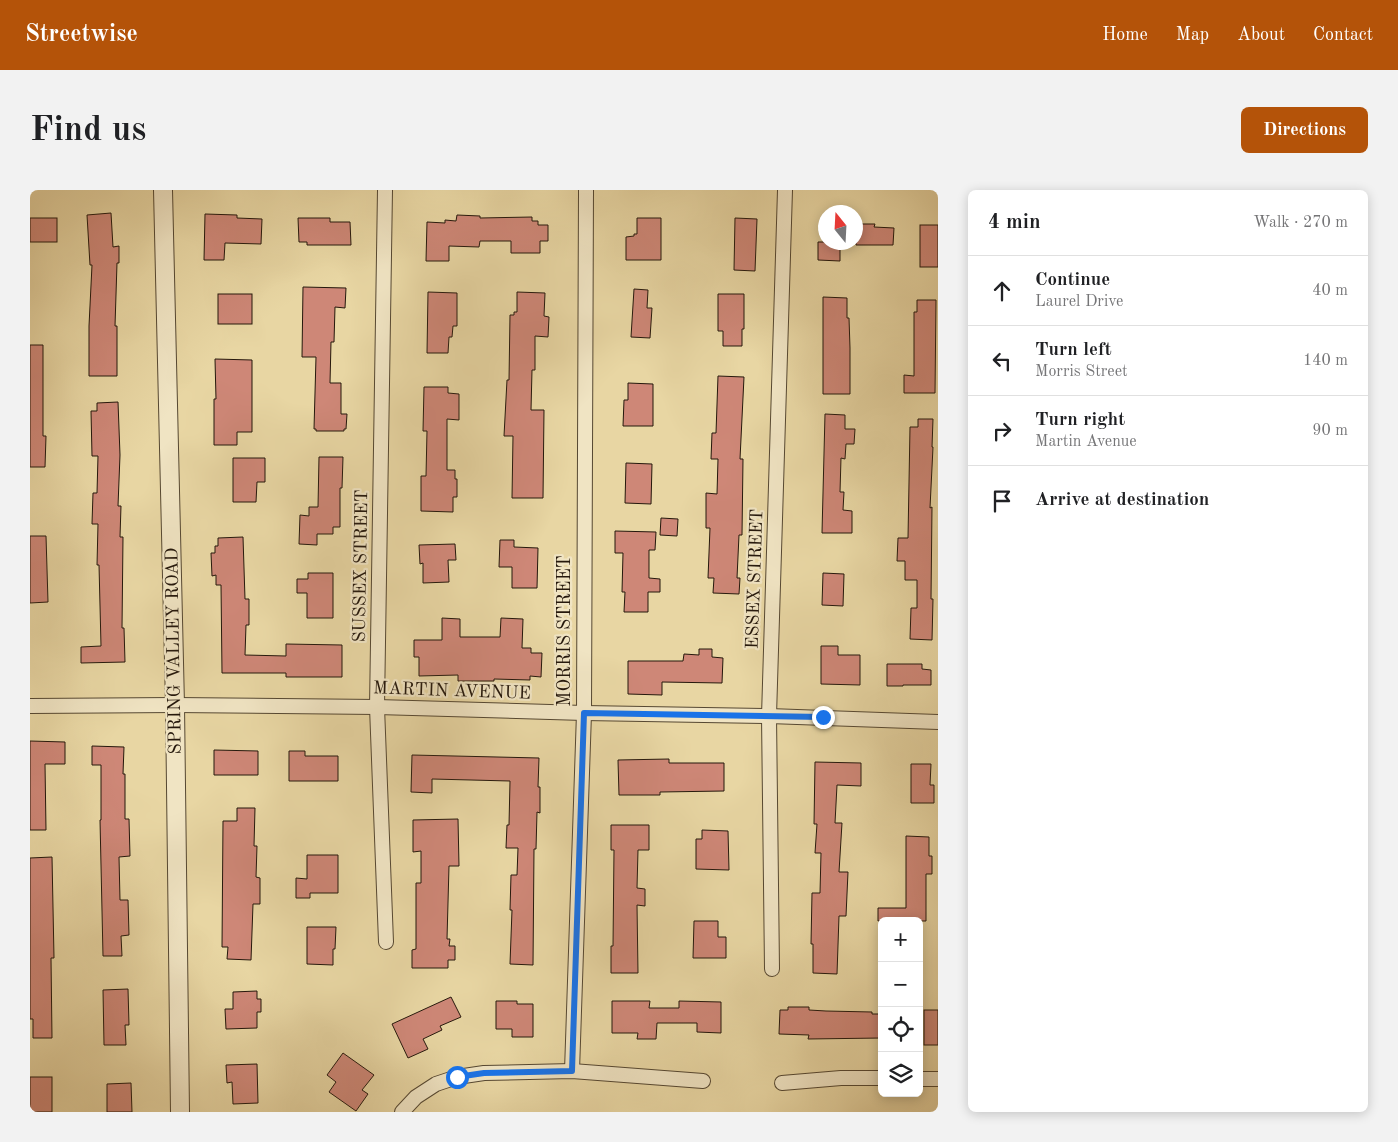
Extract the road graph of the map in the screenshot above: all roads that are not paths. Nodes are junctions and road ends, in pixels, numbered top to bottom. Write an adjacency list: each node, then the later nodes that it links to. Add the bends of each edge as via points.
1 (162, 190): 5 (street, SPRING VALLEY ROAD)
2 (385, 190): 7 (street, SUSSEX STREET)
3 (586, 190): 8 (street, MORRIS STREET)
4 (785, 190): 9 (street, ESSEX STREET)
5 (175, 705): 6 (street, MARTIN AVENUE); 7 (street, MARTIN AVENUE); 19 (street, SPRING VALLEY ROAD)
6 (30, 706)
7 (377, 707): 8 (street, MARTIN AVENUE); 11 (street, SUSSEX STREET)
8 (584, 713): 9 (street, MARTIN AVENUE); 13 (street, MORRIS STREET)
9 (769, 716): 10 (street, MARTIN AVENUE); 12 (street, ESSEX STREET)
10 (938, 722)
11 (386, 942)
12 (772, 969)
13 (572, 1071): 17 (street); 20 (street, via 484,1073 457,1077 436,1084 416,1097)
14 (878, 1078): 18 (street)
15 (923, 1079): 16 (street)
16 (938, 1079)
17 (703, 1080)
18 (782, 1082)
19 (180, 1112)
20 (402, 1112)

